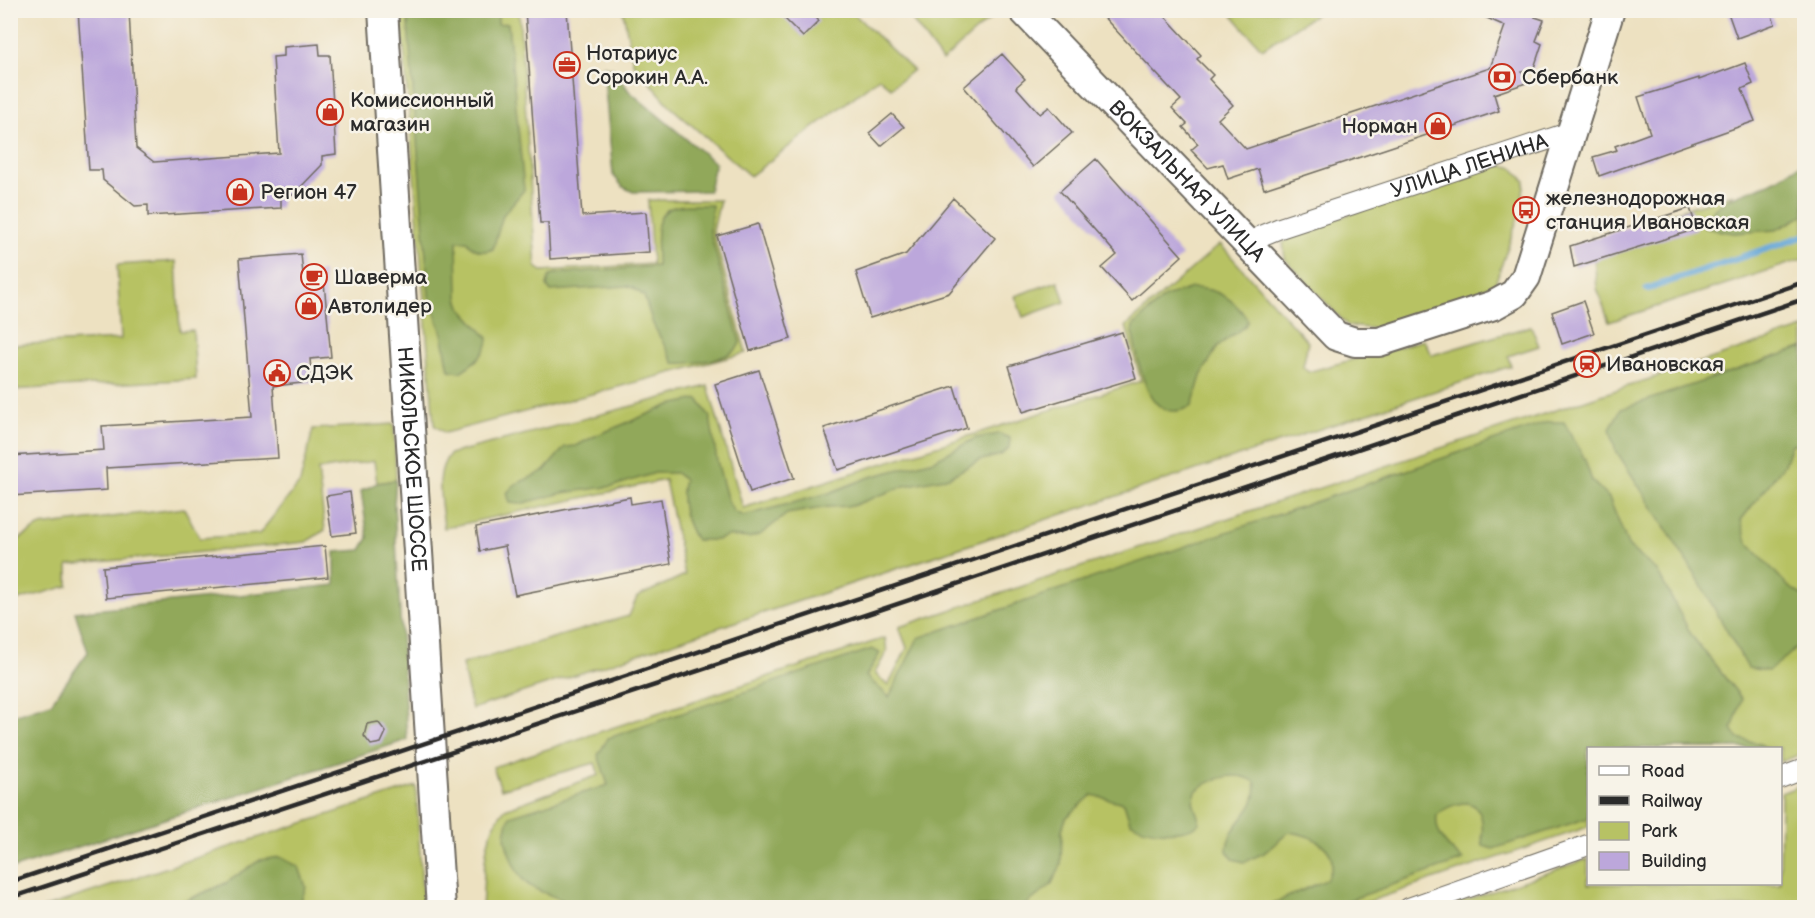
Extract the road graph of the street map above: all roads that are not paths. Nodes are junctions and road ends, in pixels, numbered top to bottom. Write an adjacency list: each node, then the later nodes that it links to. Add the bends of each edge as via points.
1 (383, 10): 9 (street, НИКОЛЬСКОЕ ШОССЕ)
2 (1023, 10): 5 (street, ВОКЗАЛЬНАЯ УЛИЦА)
3 (1610, 10): 4 (street, УЛИЦА ЛЕНИНА)
4 (1571, 132): 5 (street, УЛИЦА ЛЕНИНА, via 1280,228); 5 (street, ВОКЗАЛЬНАЯ УЛИЦА, via 1526,277 1514,294 1494,305 1379,342 1355,342 1336,336)
5 (1250, 245)
6 (1804, 769): 7 (street)
7 (1782, 777)
8 (1587, 845): 10 (street)
9 (441, 908)
10 (1409, 908)

